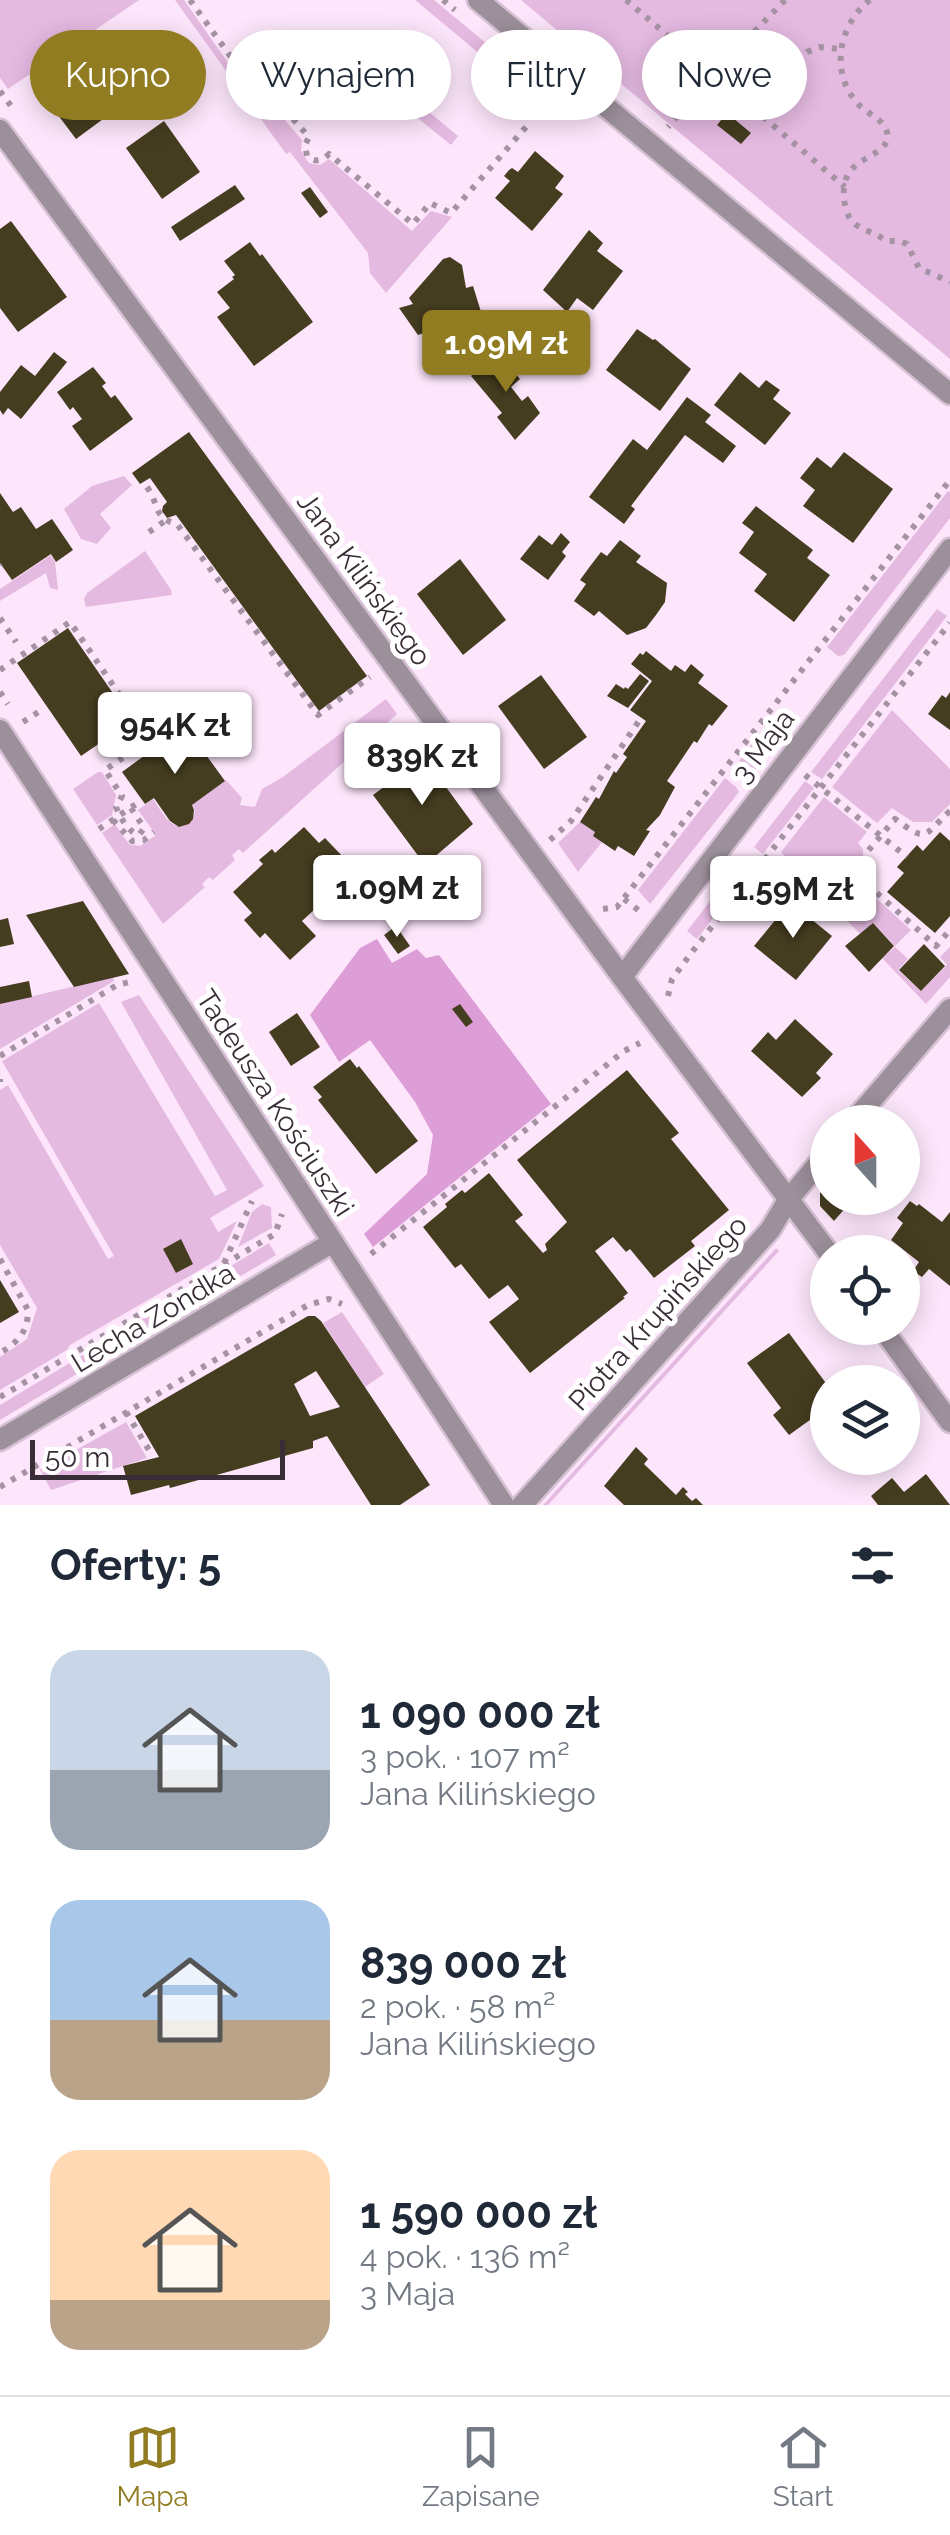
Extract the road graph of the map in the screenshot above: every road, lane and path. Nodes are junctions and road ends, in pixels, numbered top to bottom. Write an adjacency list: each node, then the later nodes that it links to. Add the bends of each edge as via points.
1 (190, 0): 12 (path, via 231,57 242,50 309,137 307,156 316,161 330,154 413,224 430,203 452,213)
2 (478, 0): 19 (street)
3 (626, 0): 6 (path)
4 (785, 0): 7 (path)
5 (870, 0): 8 (path, via 850,22)
6 (661, 30)
7 (756, 30)
8 (840, 49): 9 (path); 17 (path, via 850,94 889,134 884,148 862,159)
9 (807, 52)
10 (0, 91): 11 (path)
11 (12, 107)
12 (526, 120)
13 (675, 120): 15 (path)
14 (766, 120): 17 (path)
15 (668, 128)
16 (0, 130): 54 (street, Jana Kilińskiego)
17 (844, 186): 18 (path, via 855,224 908,244 919,268)
18 (950, 282)
19 (950, 394)
20 (950, 480): 50 (path)
21 (147, 487): 22 (path)
22 (164, 521): 23 (path); 29 (path, via 177,524 318,715)
23 (148, 532)
24 (950, 549): 54 (street, 3 Maja)
25 (0, 618): 27 (path)
26 (950, 623): 40 (path)
27 (16, 642)
28 (0, 670): 37 (path, via 70,622 134,716)
29 (369, 678)
30 (43, 709): 33 (path)
31 (179, 719): 37 (path)
32 (639, 721): 45 (path, via 571,821 550,841)
33 (21, 724)
34 (0, 730): 36 (street, Tadeusza Kościuszki)
35 (427, 747): 39 (path, via 392,772)
36 (6, 751): 66 (street, Tadeusza Kościuszki)
37 (131, 752): 44 (path, via 105,770 122,796)
38 (804, 774): 40 (path)
39 (396, 778)
40 (821, 788): 48 (path); 55 (path)
41 (142, 800): 42 (path)
42 (131, 808): 44 (path); 44 (path, via 142,833 135,835)
43 (950, 811): 48 (path, via 924,834 895,819)
44 (117, 818): 46 (path); 47 (path, via 132,842)
45 (538, 826)
46 (99, 829)
47 (154, 832)
48 (879, 835): 49 (path); 53 (path, via 866,852 869,886 936,946)
49 (906, 857)
50 (624, 899): 51 (path, via 611,910); 52 (path)
51 (598, 906)
52 (644, 914)
53 (950, 930)
54 (622, 977): 62 (street, Jana Kilińskiego)
55 (672, 979)
56 (124, 982): 59 (path)
57 (950, 1009): 60 (street)
58 (649, 1038): 67 (path, via 624,1051)
59 (0, 1056)
60 (868, 1105)
61 (810, 1174): 62 (street, Piotra Krupińskiego)
62 (788, 1200): 65 (street, Jana Kilińskiego); 82 (street, Piotra Krupińskiego, via 770,1230)
63 (252, 1201): 69 (path)
64 (282, 1206): 69 (path, via 276,1234)
65 (815, 1235)
66 (333, 1242): 78 (street, Lecha Zondka); 81 (street, Tadeusza Kościuszki)
67 (370, 1255)
68 (0, 1259): 74 (path, via 28,1310 20,1339)
69 (223, 1264): 75 (path)
70 (311, 1292): 71 (path)
71 (317, 1302)
72 (308, 1306): 76 (path)
73 (894, 1345): 77 (street)
74 (0, 1353)
75 (0, 1397)
76 (126, 1412): 79 (path); 80 (path)
77 (950, 1422)
78 (0, 1440)
79 (152, 1456)
80 (0, 1487)
81 (504, 1505)
82 (522, 1505)

